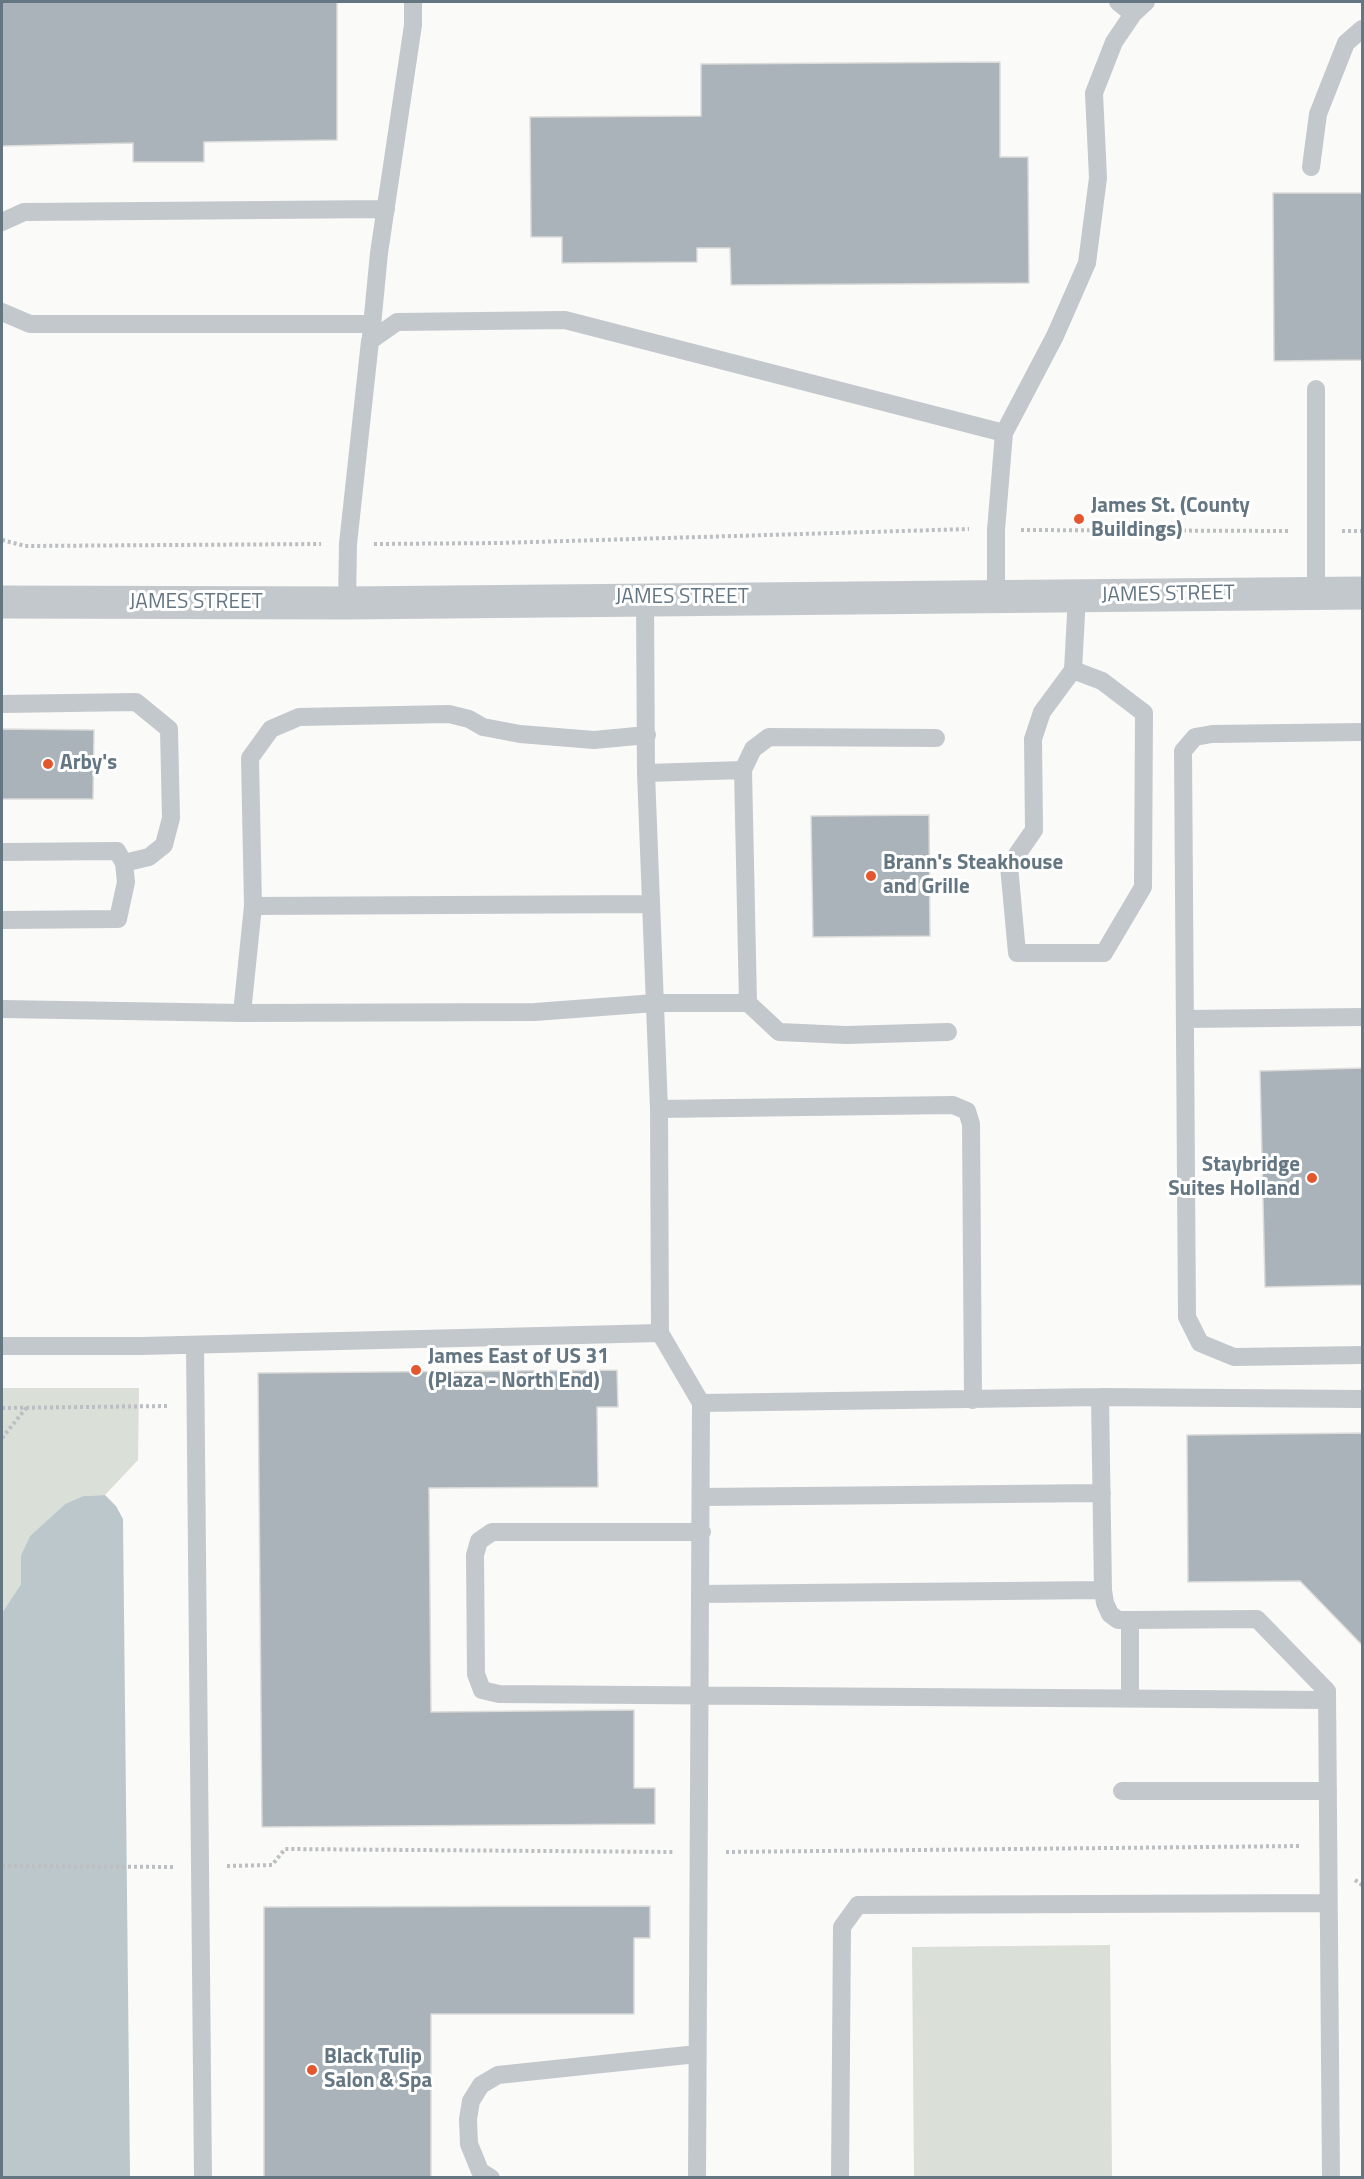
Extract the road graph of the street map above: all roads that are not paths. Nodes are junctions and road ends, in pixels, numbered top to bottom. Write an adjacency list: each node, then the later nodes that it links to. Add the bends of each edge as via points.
1 (413, 2): 6 (lane)
2 (1118, 2): 3 (lane)
3 (1139, 8): 11 (lane, via 1114,42 1094,93 1098,177 1087,263 1055,336)
4 (1362, 29): 5 (lane, via 1346,43 1318,114)
5 (1311, 167)
6 (386, 209): 7 (lane, via 24,212); 9 (lane)
7 (2, 222)
8 (2, 312): 9 (lane, via 30,324)
9 (371, 333): 11 (lane, via 397,322 565,320); 18 (lane, via 348,544)
10 (1316, 389): 12 (lane)
11 (1004, 433): 14 (lane, via 996,530)
12 (1316, 593): 13 (street, JAMES STREET); 15 (street, JAMES STREET)
13 (1362, 593)
14 (996, 596): 15 (street, JAMES STREET); 16 (street, JAMES STREET)
15 (1077, 596): 19 (lane)
16 (645, 598): 18 (street, JAMES STREET); 22 (lane)
17 (2, 602): 18 (street, JAMES STREET)
18 (346, 603)
19 (1073, 670): 19 (lane, via 1042,712 1033,739 1034,830 1009,866 1017,953 1104,953 1143,887 1144,712 1102,681)
20 (2, 704): 27 (lane, via 136,702 169,729 171,818 164,845 149,857)
21 (1362, 732): 36 (lane, via 1212,734 1195,737 1183,751)
22 (648, 735): 25 (lane); 29 (lane, via 594,740 520,734 483,727 448,714 299,717 271,729 250,758)
23 (936, 738): 24 (lane, via 769,737 753,749)
24 (743, 770): 25 (lane); 32 (lane)
25 (646, 773): 28 (lane)
26 (2, 852): 27 (lane, via 117,850)
27 (124, 863): 30 (lane, via 125,898 118,919)
28 (651, 904): 29 (lane); 31 (lane)
29 (253, 906): 34 (lane)
30 (2, 920)
31 (655, 1003): 32 (lane); 34 (lane, via 536,1012); 38 (lane)
32 (748, 1003): 37 (lane, via 779,1032)
33 (2, 1009): 34 (lane)
34 (242, 1013)
35 (1362, 1017): 36 (lane)
36 (1185, 1019): 42 (lane, via 1187,1317 1200,1343 1234,1357)
37 (948, 1032)
38 (659, 1109): 39 (lane); 45 (lane, via 953,1105 967,1111 971,1124)
39 (660, 1333): 40 (lane); 46 (lane)
40 (195, 1345): 41 (lane); 60 (lane)
41 (2, 1346)
42 (1362, 1355)
43 (1100, 1397): 44 (lane); 45 (lane); 47 (lane)
44 (1362, 1399)
45 (973, 1400): 46 (lane)
46 (701, 1403): 48 (lane)
47 (1102, 1493): 48 (lane); 50 (lane)
48 (702, 1497): 49 (lane)
49 (702, 1532): 51 (lane); 53 (lane, via 492,1532 479,1541 475,1555 476,1674 482,1690 498,1694)
50 (1104, 1590): 51 (lane); 52 (lane, via 1110,1614 1118,1620)
51 (702, 1594): 53 (lane)
52 (1130, 1620): 54 (lane); 55 (lane, via 1257,1618 1327,1690)
53 (702, 1694): 54 (lane); 59 (lane)
54 (1130, 1698): 55 (lane)
55 (1327, 1700): 57 (lane)
56 (1122, 1791): 57 (lane)
57 (1328, 1791): 58 (lane)
58 (1328, 1904): 63 (lane, via 858,1905 842,1927); 64 (lane)
59 (697, 2054): 61 (lane, via 498,2075 489,2080 471,2101 468,2119 469,2144 480,2171); 62 (lane)
60 (203, 2178)
61 (491, 2178)
62 (697, 2178)
63 (840, 2178)
64 (1331, 2178)

